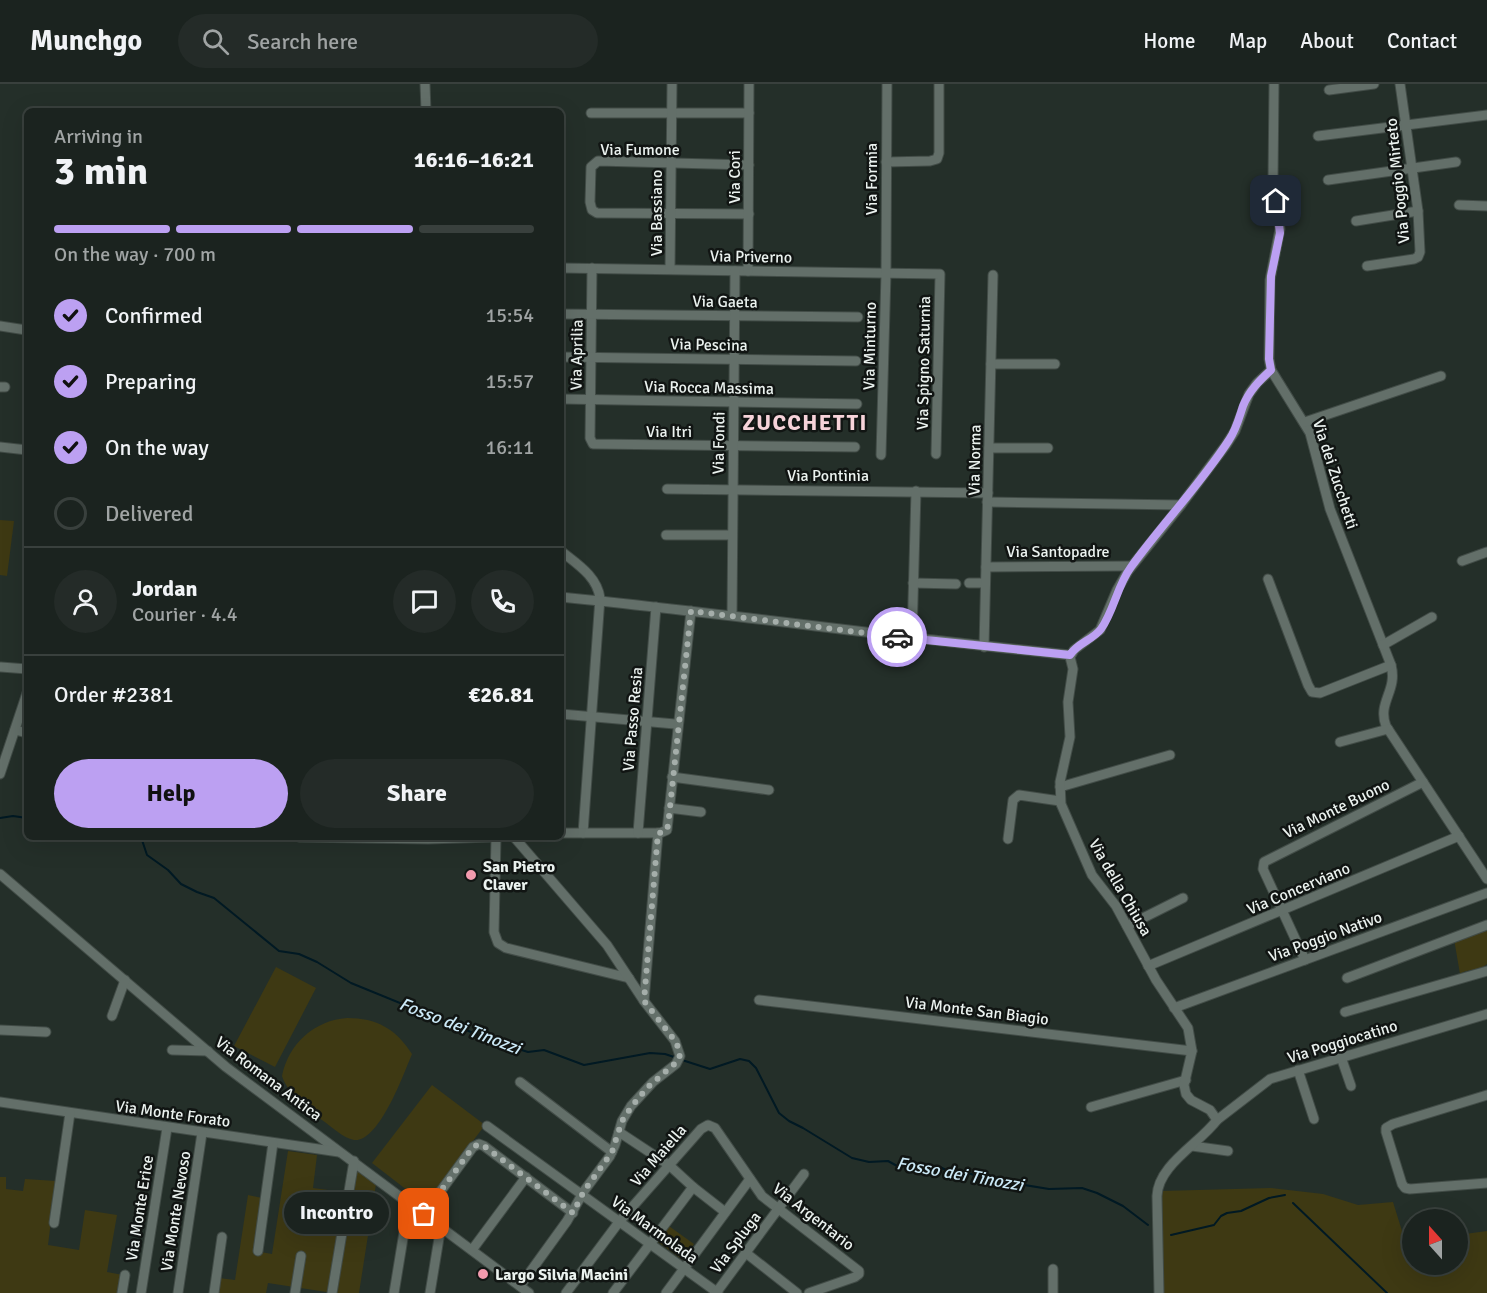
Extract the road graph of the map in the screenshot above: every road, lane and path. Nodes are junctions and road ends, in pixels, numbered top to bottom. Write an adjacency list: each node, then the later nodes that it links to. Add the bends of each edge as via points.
1 (425, 84): 10 (street)
2 (672, 84): 12 (street, Via Bassiano)
3 (749, 84): 13 (street, Via Cori)
4 (887, 84): 17 (street, Via Formia)
5 (939, 84): 17 (street, via 937,159)
6 (1274, 84): 50 (street, Via dei Zucchetti, via 1273,180 1280,229 1270,280)
7 (1374, 84): 9 (street)
8 (1400, 84): 15 (street, Via Poggio Mirteto)
9 (1329, 90)
10 (426, 108)
11 (591, 113): 12 (street)
12 (672, 113): 13 (street); 19 (street, Via Bassiano)
13 (749, 113): 20 (street, Via Cori)
14 (1487, 115): 15 (street)
15 (1406, 125): 16 (street); 21 (street, Via Poggio Mirteto)
16 (1318, 136)
17 (886, 162): 35 (street, Via Formia)
18 (1456, 162): 21 (street)
19 (671, 163): 20 (street, Via Fumone); 26 (street, Via Bassiano); 26 (street, Via Fumone, via 595,162 591,167 590,199 592,210 597,213)
20 (749, 165): 27 (street, Via Cori)
21 (1412, 168): 22 (street); 25 (street, Via Poggio Mirteto)
22 (1328, 180)
23 (1459, 205): 24 (street)
24 (1487, 206)
25 (1419, 212): 28 (street); 29 (street, Via Poggio Mirteto, via 1418,257)
26 (671, 213): 27 (street, Via Fumone); 32 (street, Via Bassiano)
27 (749, 214): 34 (street, Via Cori)
28 (1356, 221)
29 (1367, 266)
30 (564, 268): 31 (street, Via Priverno)
31 (592, 268): 32 (street, Via Priverno); 39 (street, Via Aprilia)
32 (670, 269): 33 (street, Via Priverno)
33 (735, 270): 34 (street, Via Priverno); 40 (street, Via Fondi)
34 (748, 271): 35 (street, Via Priverno)
35 (885, 273): 36 (street, Via Priverno); 65 (street, Via Minturno)
36 (940, 274): 64 (street, Via Spigno Saturnia)
37 (993, 275): 48 (street, Via Norma)
38 (564, 314): 39 (street, Via Gaeta)
39 (592, 314): 40 (street, Via Gaeta); 45 (street, Via Aprilia)
40 (734, 315): 41 (street, Via Gaeta); 46 (street, Via Fondi)
41 (858, 317)
42 (0, 326): 43 (street)
43 (24, 330)
44 (564, 357): 45 (street, Via Pescina)
45 (591, 357): 46 (street, Via Pescina); 53 (street, Via Aprilia)
46 (734, 359): 47 (street, Via Pescina); 54 (street, Via Fondi)
47 (856, 361)
48 (991, 364): 49 (street); 61 (street, Via Norma)
49 (1055, 364)
50 (1271, 370): 56 (street, Via dei Zucchetti); 70 (street, via 1251,390 1232,436)
51 (1441, 376): 56 (street)
52 (564, 399): 53 (street, Via Rocca Massima)
53 (591, 399): 54 (street, Via Rocca Massima); 57 (street, Via Aprilia)
54 (734, 402): 55 (street, Via Rocca Massima); 58 (street, Via Fondi)
55 (856, 404)
56 (1305, 422): 90 (street, Via dei Zucchetti, via 1330,509)
57 (592, 443): 58 (street, Via Itri)
58 (733, 446): 60 (street, Via Itri); 67 (street, Via Fondi)
59 (0, 447): 63 (street)
60 (855, 447)
61 (989, 448): 62 (street); 69 (street, Via Norma)
62 (1048, 448)
63 (24, 450)
64 (936, 453)
65 (881, 455)
66 (667, 489): 67 (street, Via Pontinia)
67 (733, 490): 68 (street, Via Pontinia); 72 (street, Via Fondi)
68 (916, 491): 69 (street, Via Pontinia); 79 (street)
69 (988, 497): 70 (street, Via Pontinia); 77 (street, Via Norma)
70 (1181, 505): 76 (street)
71 (666, 535): 72 (street)
72 (732, 535): 87 (street, Via Fondi)
73 (1487, 552): 75 (street)
74 (564, 554): 84 (street, via 593,578)
75 (1462, 561)
76 (1131, 566): 77 (street, Via Santopadre); 92 (street, via 1102,627)
77 (986, 567): 81 (street, Via Norma)
78 (1268, 579): 93 (street, via 1312,692 1320,693)
79 (913, 583): 82 (street); 89 (street)
80 (969, 583): 81 (street)
81 (985, 583): 91 (street, Via Norma)
82 (956, 584)
83 (564, 597): 84 (street)
84 (600, 601): 85 (street); 98 (street)
85 (656, 607): 86 (street); 99 (street, Via Passo Resia)
86 (691, 611): 87 (street); 107 (street)
87 (732, 615): 89 (street)
88 (1432, 617): 90 (street)
89 (912, 638): 91 (street)
90 (1383, 645): 93 (street, Via dei Zucchetti)
91 (984, 647): 92 (street)
92 (1070, 655): 109 (street, Via della Chiusa, via 1070,741)
93 (1391, 664): 101 (street, Via dei Zucchetti, via 1393,682 1383,712)
94 (1, 667): 95 (street)
95 (24, 669)
96 (24, 702): 102 (street)
97 (564, 714): 98 (street)
98 (592, 716): 99 (street); 115 (street)
99 (646, 721): 100 (street); 116 (street, Via Passo Resia)
100 (675, 724)
101 (1388, 729): 104 (street); 108 (street)
102 (15, 730): 103 (street); 106 (street)
103 (24, 732)
104 (1340, 742)
105 (1170, 755): 109 (street)
106 (0, 774)
107 (672, 777): 110 (street); 112 (street)
108 (1423, 782): 118 (street); 126 (street, Via Monte Buono, via 1267,858 1263,869)
109 (1060, 787): 111 (street, Via della Chiusa)
110 (770, 790)
111 (1060, 801): 121 (street, via 1014,797); 128 (street, Via della Chiusa, via 1092,875)
112 (669, 808): 113 (street); 117 (street, via 668,826)
113 (701, 812)
114 (564, 833): 115 (street)
115 (584, 833): 116 (street)
116 (638, 833): 117 (street)
117 (661, 833): 136 (street)
118 (1459, 836): 123 (street); 126 (street, Via Concerviano)
119 (494, 840): 132 (street, via 494,932 498,943)
120 (517, 840): 132 (street, via 602,938)
121 (1008, 840)
122 (0, 874): 134 (street, Via Romana Antica)
123 (1487, 879)
124 (1487, 893): 129 (street, Via Poggio Nativo)
125 (1183, 898): 128 (street)
126 (1283, 911): 129 (street); 130 (street, Via Concerviano)
127 (1487, 925): 133 (street)
128 (1127, 926): 130 (street, Via della Chiusa)
129 (1305, 960): 137 (street, Via Poggio Nativo)
130 (1148, 966): 137 (street, Via della Chiusa)
131 (1487, 971): 138 (street)
132 (629, 978): 136 (street)
133 (1347, 978)
134 (125, 980): 140 (street); 144 (street, Via Romana Antica)
135 (759, 1000): 145 (street, Via Monte San Biagio)
136 (644, 1001): 160 (street, via 676,1042 679,1058 636,1100)
137 (1174, 1008): 145 (street, Via della Chiusa, via 1188,1028)
138 (1345, 1012)
139 (1487, 1014): 146 (street, Via Poggiocatino)
140 (112, 1016)
141 (0, 1030): 142 (street)
142 (45, 1032)
143 (172, 1050): 144 (street)
144 (208, 1051): 166 (street, Via Romana Antica)
145 (1192, 1051): 148 (street, Via della Chiusa)
146 (1341, 1057): 147 (street, Via Poggiocatino); 150 (street)
147 (1298, 1070): 155 (street); 156 (street, Via Poggiocatino, via 1264,1082)
148 (1186, 1080): 153 (street); 156 (street, via 1184,1089 1188,1097 1210,1110)
149 (520, 1082): 165 (street)
150 (1351, 1086)
151 (1487, 1095): 172 (street, via 1386,1128 1405,1188)
152 (0, 1102): 154 (street, Via Monte Forato)
153 (1091, 1107)
154 (70, 1113): 159 (street, Via Monte Forato); 180 (street)
155 (1314, 1119)
156 (1217, 1120): 163 (street)
157 (708, 1125): 168 (street, Via Maiella); 171 (street, Via Argentario, via 715,1128)
158 (487, 1126): 174 (street, Via Marmolada)
159 (167, 1128): 161 (street, Via Monte Forato); 194 (street, Via Monte Erice)
160 (619, 1132): 165 (street); 168 (street)
161 (202, 1133): 162 (street, Via Monte Forato); 195 (street, Via Monte Nevoso)
162 (273, 1143): 166 (street, Via Monte Forato); 186 (street)
163 (1192, 1146): 164 (street); 209 (street, via 1167,1169 1158,1184)
164 (1228, 1151)
165 (612, 1152): 174 (street)
166 (342, 1153): 167 (street, Via Romana Antica)
167 (354, 1161): 175 (street, Via Romana Antica); 198 (street)
168 (669, 1165): 173 (street); 181 (street, Via Maiella)
169 (804, 1174): 176 (street, Via Spluga)
170 (526, 1177): 178 (street); 179 (street, via 477,1145); 185 (street)
171 (750, 1179): 176 (street, Via Argentario, via 762,1196); 177 (street)
172 (1487, 1183)
173 (693, 1187): 177 (street); 184 (street)
174 (582, 1194): 178 (street); 181 (street, Via Marmolada)
175 (409, 1202): 179 (street, Via Romana Antica); 199 (street)
176 (779, 1209): 187 (street, Via Spluga); 207 (street, Via Argentario, via 859,1272 855,1277)
177 (725, 1212): 189 (street)
178 (573, 1213): 192 (street)
179 (424, 1214): 182 (street, Via Romana Antica)
180 (54, 1222)
181 (619, 1222): 184 (street, Via Marmolada); 202 (street, Via Maiella)
182 (441, 1227): 185 (street, Via Romana Antica); 200 (street)
183 (222, 1237): 196 (street)
184 (650, 1244): 189 (street, Via Marmolada); 203 (street)
185 (472, 1250): 192 (street, Via Romana Antica)
186 (258, 1251)
187 (746, 1253): 205 (street, Via Spluga); 206 (street)
188 (301, 1256): 197 (street)
189 (685, 1268): 204 (street); 205 (street, Via Marmolada)
190 (1053, 1269): 208 (street)
191 (125, 1275): 193 (street)
192 (520, 1286): 201 (street, Via Romana Antica)
193 (122, 1293)
194 (141, 1293)
195 (178, 1293)
196 (214, 1293)
197 (295, 1293)
198 (332, 1293)
199 (394, 1293)
200 (430, 1293)
201 (529, 1293)
202 (566, 1293)
203 (613, 1293)
204 (666, 1293)
205 (717, 1293)
206 (797, 1293)
207 (809, 1293)
208 (1053, 1293)
209 (1159, 1293)

